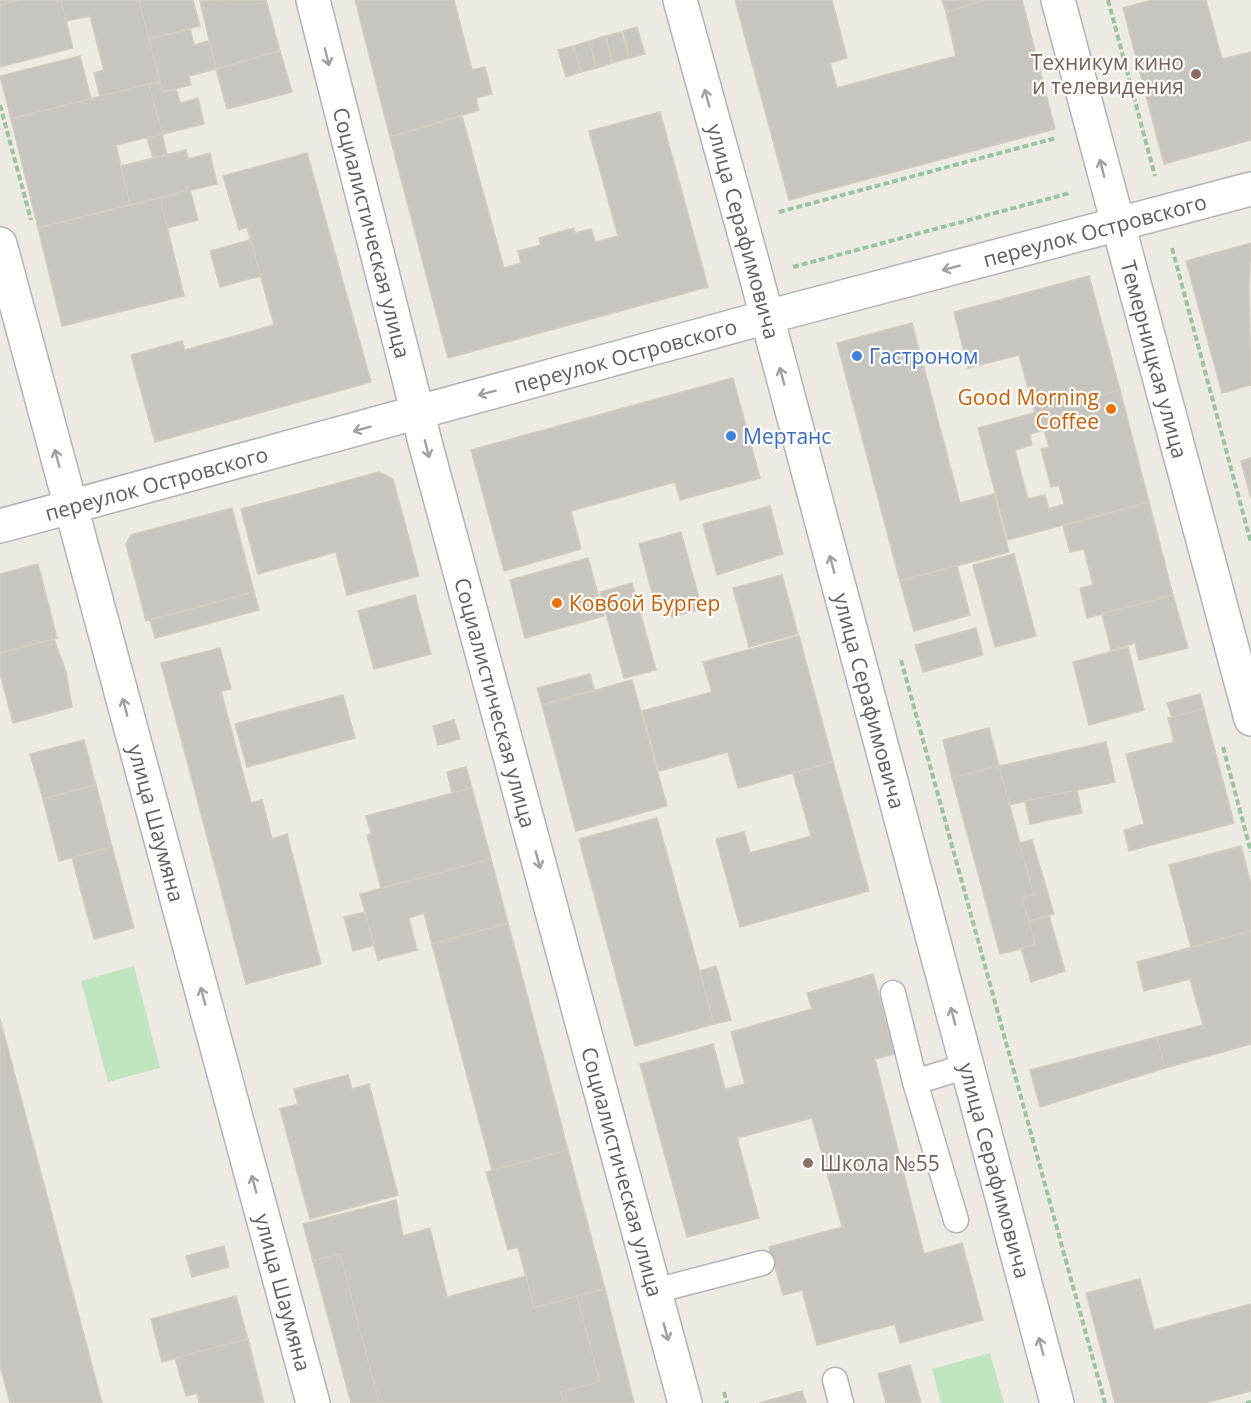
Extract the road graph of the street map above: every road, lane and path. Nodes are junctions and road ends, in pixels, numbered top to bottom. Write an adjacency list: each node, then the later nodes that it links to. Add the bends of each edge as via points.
1 (313, 0): 19 (street, Социалистическая улица, one-way to 19)
2 (680, 0): 18 (street, улица Серафимовича, one-way to 2)
3 (1058, 0): 14 (street, Темерницкая улица, one-way to 3)
4 (1108, 0): 7 (path, via 1155,177)
5 (0, 105): 12 (path)
6 (1065, 136): 11 (path)
7 (1166, 174)
8 (1251, 189): 14 (street, переулок Островского)
9 (1080, 191): 17 (path, via 792,267)
10 (776, 201): 11 (path)
11 (778, 212): 13 (path)
12 (32, 221)
13 (781, 222)
14 (1116, 225): 18 (street, переулок Островского, one-way to 18); 24 (street, Темерницкая улица)
15 (0, 244): 20 (street, улица Шаумяна, one-way to 15)
16 (1183, 244): 22 (path, via 1172,247)
17 (791, 261)
18 (766, 317): 19 (street, переулок Островского, one-way to 19); 28 (street, улица Серафимовича, one-way to 18)
19 (418, 412): 20 (street, переулок Островского, one-way to 20); 32 (street, Социалистическая улица, one-way to 32)
20 (71, 507): 21 (street, переулок Островского); 34 (street, улица Шаумяна, one-way to 20)
21 (0, 526)
22 (1251, 543)
23 (899, 653): 37 (path)
24 (1251, 719)
25 (1221, 737): 26 (path)
26 (1251, 852)
27 (893, 993): 29 (lane)
28 (967, 1066): 29 (lane); 36 (street, улица Серафимовича, one-way to 28)
29 (915, 1082): 30 (lane)
30 (956, 1220)
31 (762, 1263): 32 (lane)
32 (655, 1291): 35 (street, Социалистическая улица, one-way to 35)
33 (1251, 1402): 38 (path)
34 (314, 1403)
35 (685, 1403)
36 (1056, 1403)
37 (1105, 1403)
38 (1246, 1403)

